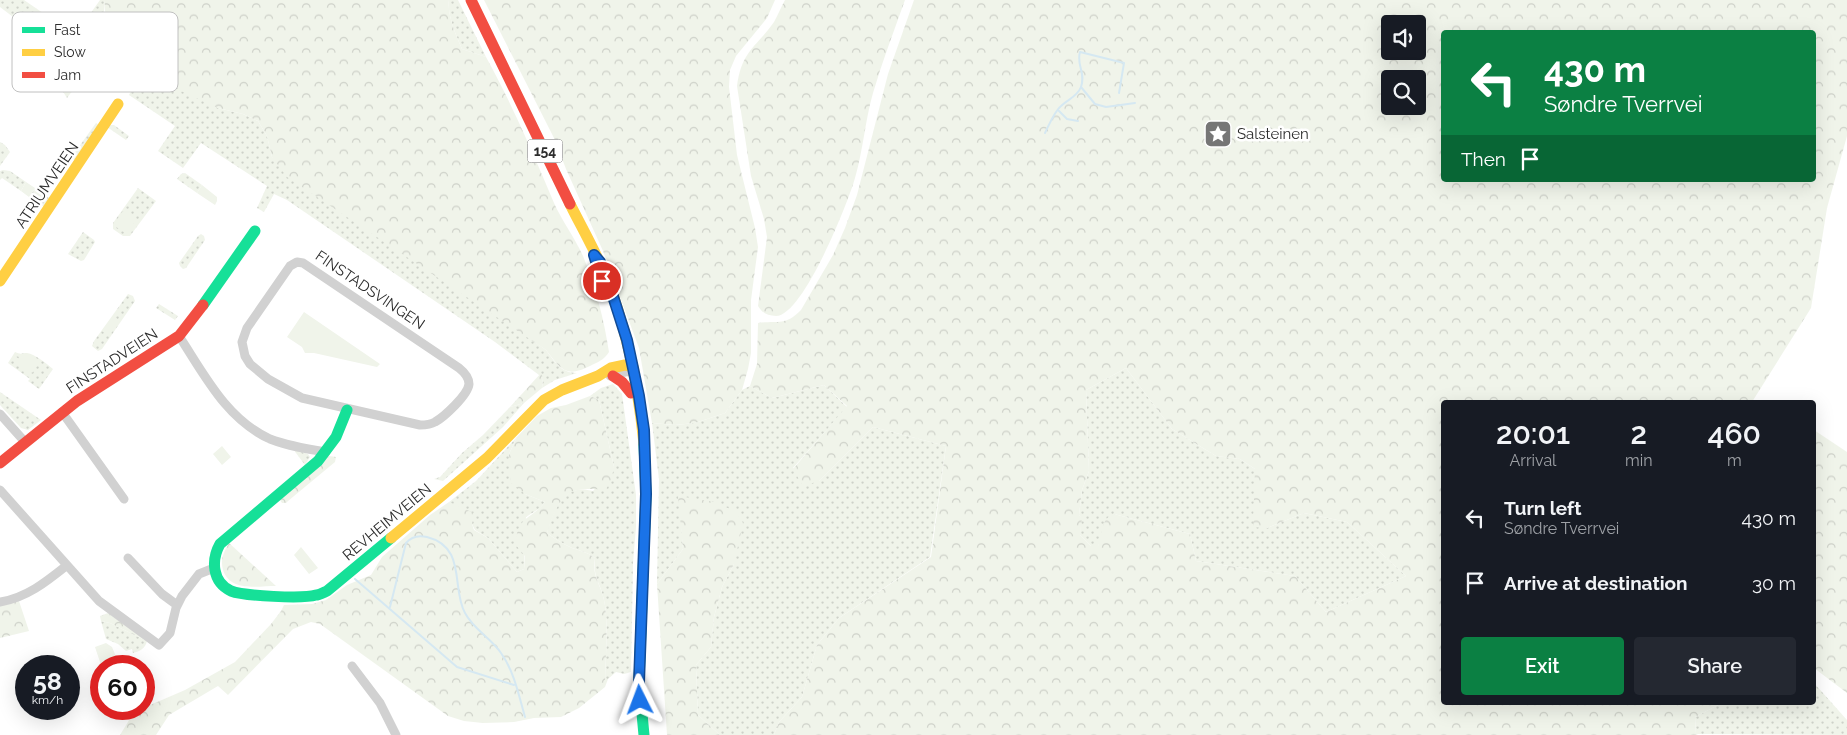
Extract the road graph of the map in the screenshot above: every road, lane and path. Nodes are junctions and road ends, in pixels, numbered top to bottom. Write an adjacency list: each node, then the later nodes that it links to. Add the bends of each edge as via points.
1 (471, 0): 6 (street, 154, via 600,262 627,340)
2 (118, 104): 4 (street, ATRIUMVEIEN)
3 (255, 231): 5 (street, FINSTADVEIEN)
4 (0, 281)
5 (179, 336): 11 (street, FINSTADVEIEN); 14 (street, FINSTADVEIEN, via 222,400 245,423 273,440)
6 (628, 368): 7 (street, REVHEIMVEIEN, via 611,368); 8 (street, REVHEIMVEIEN); 9 (street, 154); 18 (street, 154, via 644,430)
7 (598, 376): 8 (street, REVHEIMVEIEN); 21 (street, REVHEIMVEIEN, via 562,390 539,404 487,458 327,591 315,596 238,593 223,585)
8 (612, 376): 9 (street, via 622,382)
9 (631, 394): 18 (street, 154)
10 (347, 410): 10 (street, FINSTADSVINGEN, via 291,394 255,370 244,356 242,342 247,328 296,262 303,263 455,365 468,380 462,397 429,424); 14 (street)
11 (62, 412): 13 (street, FINSTADVEIEN); 17 (street, FINSTADVEIEN)
12 (0, 414): 13 (street)
13 (25, 442): 15 (street, FINSTADVEIEN)
14 (326, 452): 21 (street, via 222,542 214,558)
15 (0, 463)
16 (0, 490): 20 (street)
17 (124, 499)
18 (645, 515): 26 (street, 154, via 639,682)
19 (128, 558): 23 (street, via 158,591)
20 (66, 566): 22 (street, via 31,591); 23 (street, via 103,605 160,645 170,633)
21 (214, 568): 23 (street, via 199,574)
22 (0, 602)
23 (177, 605)
24 (352, 666): 25 (street, via 380,703)
25 (396, 735)
26 (644, 735)

